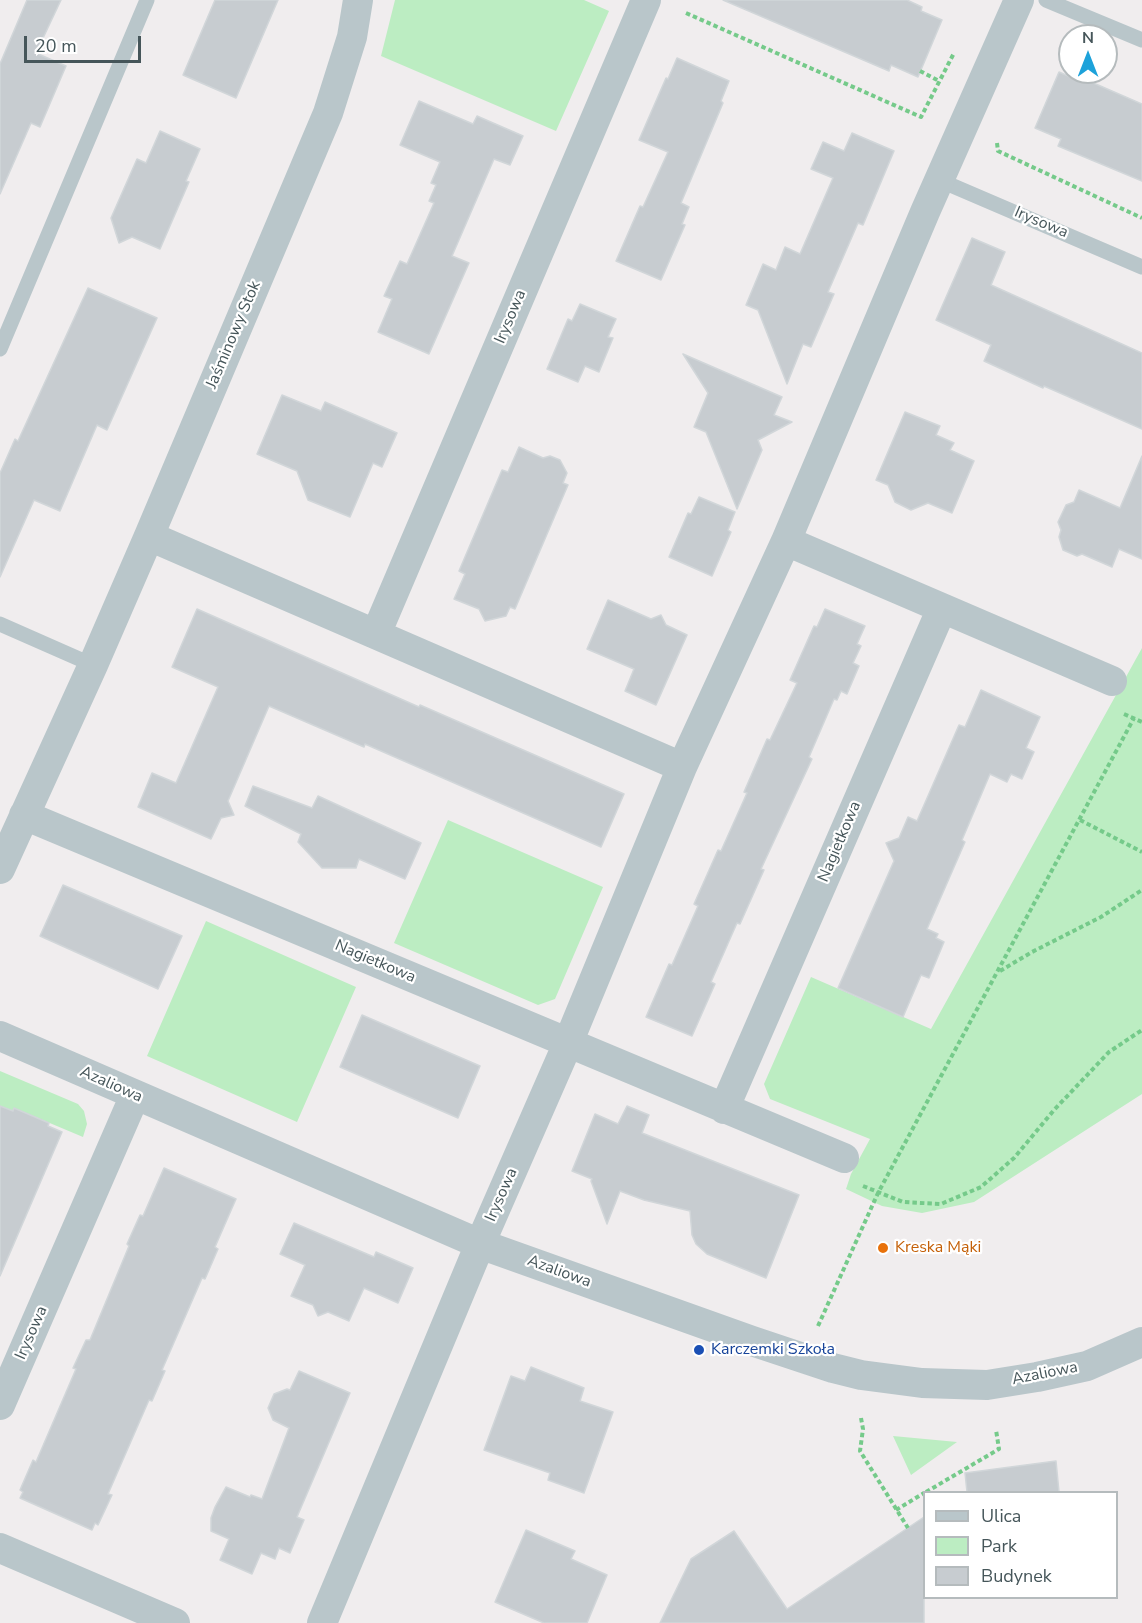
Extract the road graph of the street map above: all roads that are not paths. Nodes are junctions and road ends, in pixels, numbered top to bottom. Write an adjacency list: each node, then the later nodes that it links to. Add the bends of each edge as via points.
1 (147, 0): 9 (lane)
2 (358, 0): 10 (street, Jaśminowy Stok, via 352,37 328,113)
3 (646, 0): 14 (street, Irysowa)
4 (1019, 0): 7 (street, Irysowa)
5 (1046, 0): 6 (lane)
6 (1142, 40)
7 (939, 180): 8 (lane, Irysowa); 11 (street, Irysowa)
8 (1142, 267)
9 (0, 349)
10 (149, 536): 14 (street); 15 (street, Jaśminowy Stok)
11 (786, 541): 12 (street); 17 (street, Irysowa)
12 (942, 608): 16 (street); 23 (street, Nagietkowa)
13 (0, 624): 15 (lane)
14 (376, 634): 17 (street)
15 (93, 665): 18 (street, Jaśminowy Stok)
16 (1112, 681)
17 (681, 767): 21 (street, Irysowa)
18 (24, 815): 19 (street, Jaśminowy Stok); 21 (street, Nagietkowa)
19 (0, 868)
20 (0, 1036): 22 (street, Azaliowa)
21 (568, 1043): 23 (street, Nagietkowa); 25 (street, Irysowa)
22 (135, 1095): 25 (street, Azaliowa); 27 (street, Irysowa)
23 (724, 1109): 24 (street, Nagietkowa)
24 (844, 1158)
25 (480, 1244): 26 (street, Azaliowa, via 752,1341 861,1375 922,1383 987,1384 1087,1366); 30 (street, Irysowa)
26 (1142, 1342)
27 (0, 1405)
28 (0, 1548): 29 (street)
29 (175, 1623)
30 (322, 1623)

